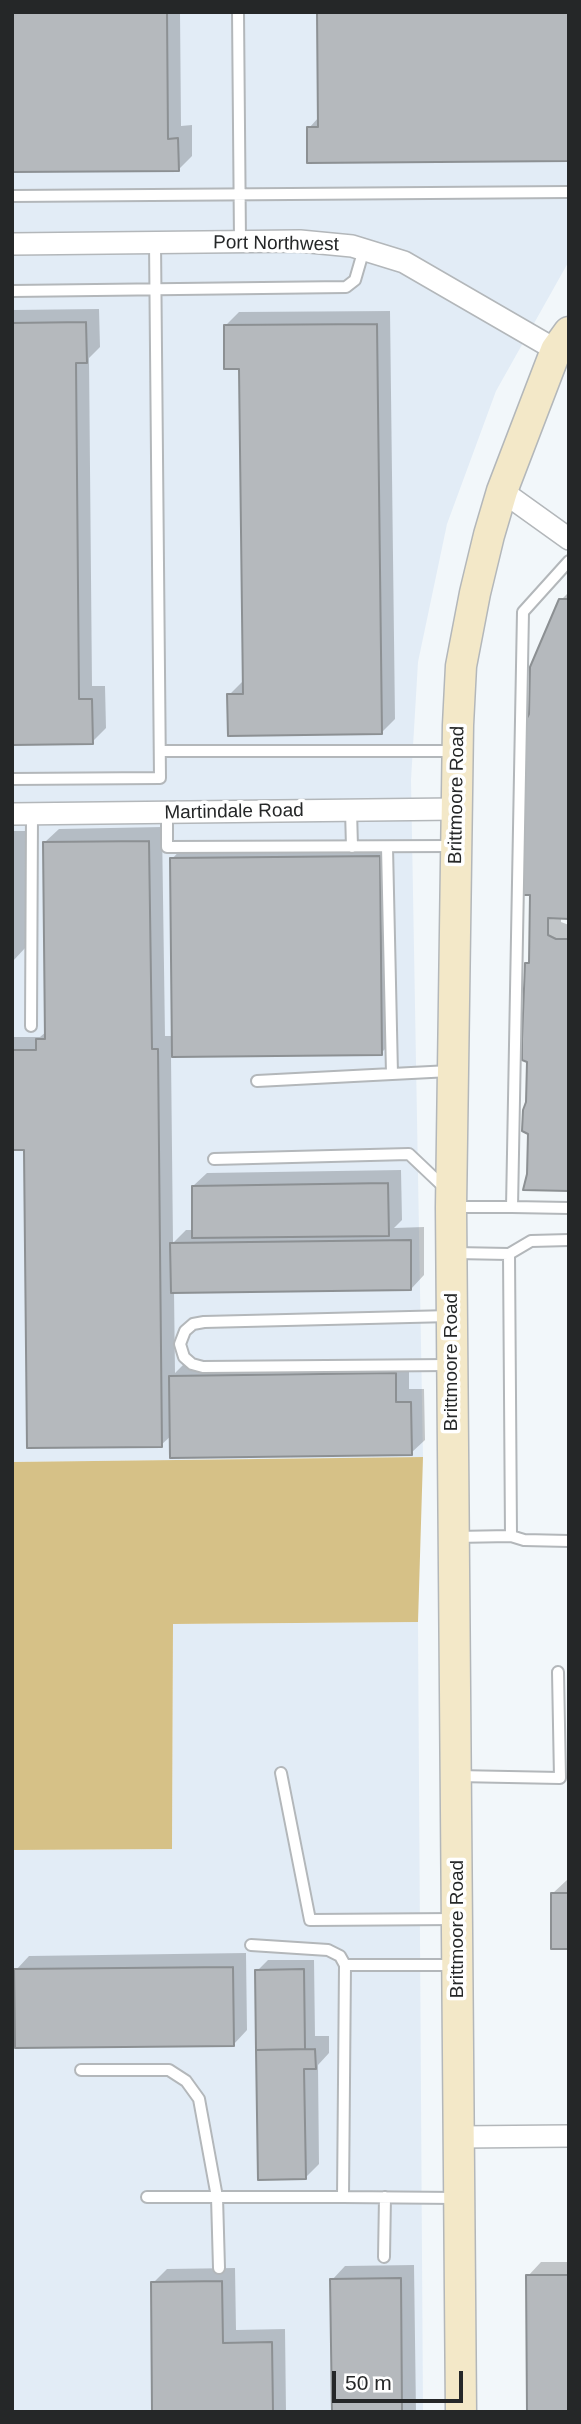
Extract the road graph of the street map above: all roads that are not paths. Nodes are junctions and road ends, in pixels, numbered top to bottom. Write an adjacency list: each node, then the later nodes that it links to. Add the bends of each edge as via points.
1 (238, 12): 3 (lane)
2 (569, 192): 3 (lane)
3 (241, 195): 4 (lane); 5 (lane)
4 (12, 196)
5 (240, 241): 6 (street, Port Northwest); 8 (street, Port Northwest, via 300,241)
6 (155, 242): 7 (street, Port Northwest); 9 (lane)
7 (12, 244)
8 (364, 249): 9 (lane, via 355,279 346,286); 11 (street, Port Northwest, via 404,262)
9 (156, 289): 10 (lane); 15 (lane)
10 (12, 291)
11 (562, 341): 12 (main road, Brittmoore Road)
12 (502, 491): 13 (street); 16 (main road, Brittmoore Road, via 461,666)
13 (569, 539)
14 (569, 561): 31 (lane, via 523,612)
15 (160, 751): 16 (lane); 17 (lane, via 160,778)
16 (457, 751): 18 (main road, Brittmoore Road)
17 (12, 779)
18 (457, 809): 19 (street, Martindale Road); 22 (main road, Brittmoore Road)
19 (351, 810): 20 (street, Martindale Road); 23 (lane)
20 (167, 813): 21 (street, Martindale Road); 23 (lane, via 167,847)
21 (22, 814): 25 (lane)
22 (456, 846): 24 (lane); 26 (main road, Brittmoore Road)
23 (352, 847): 24 (lane)
24 (387, 848): 27 (lane)
25 (31, 1026)
26 (453, 1071): 27 (lane); 30 (main road, Brittmoore Road)
27 (392, 1074): 28 (lane)
28 (257, 1081)
29 (214, 1159): 30 (lane, via 409,1154)
30 (452, 1201): 31 (lane); 34 (main road, Brittmoore Road)
31 (512, 1207): 32 (lane)
32 (569, 1208)
33 (569, 1240): 35 (lane, via 531,1241)
34 (452, 1252): 35 (lane); 36 (main road, Brittmoore Road)
35 (509, 1254): 38 (lane)
36 (452, 1315): 37 (main road, Brittmoore Road); 37 (lane, via 204,1322 185,1331 180,1344 184,1357 203,1367)
37 (452, 1365): 39 (main road, Brittmoore Road)
38 (511, 1536): 39 (lane); 40 (lane, via 524,1541)
39 (454, 1537): 43 (main road, Brittmoore Road)
40 (569, 1541)
41 (558, 1672): 43 (lane, via 560,1778)
42 (281, 1773): 44 (lane, via 310,1920)
43 (457, 1776): 44 (main road, Brittmoore Road)
44 (458, 1919): 47 (main road, Brittmoore Road)
45 (251, 1945): 46 (lane, via 328,1950)
46 (345, 1965): 47 (lane); 53 (lane)
47 (459, 1965): 50 (main road, Brittmoore Road)
48 (81, 2070): 52 (lane, via 169,2070 186,2081 200,2099)
49 (569, 2136): 50 (street)
50 (460, 2137): 55 (main road, Brittmoore Road)
51 (148, 2197): 52 (lane)
52 (217, 2197): 53 (lane); 57 (lane)
53 (344, 2197): 54 (lane)
54 (385, 2197): 55 (lane); 56 (lane)
55 (460, 2198): 58 (main road, Brittmoore Road)
56 (384, 2257)
57 (219, 2268)
58 (461, 2412)

